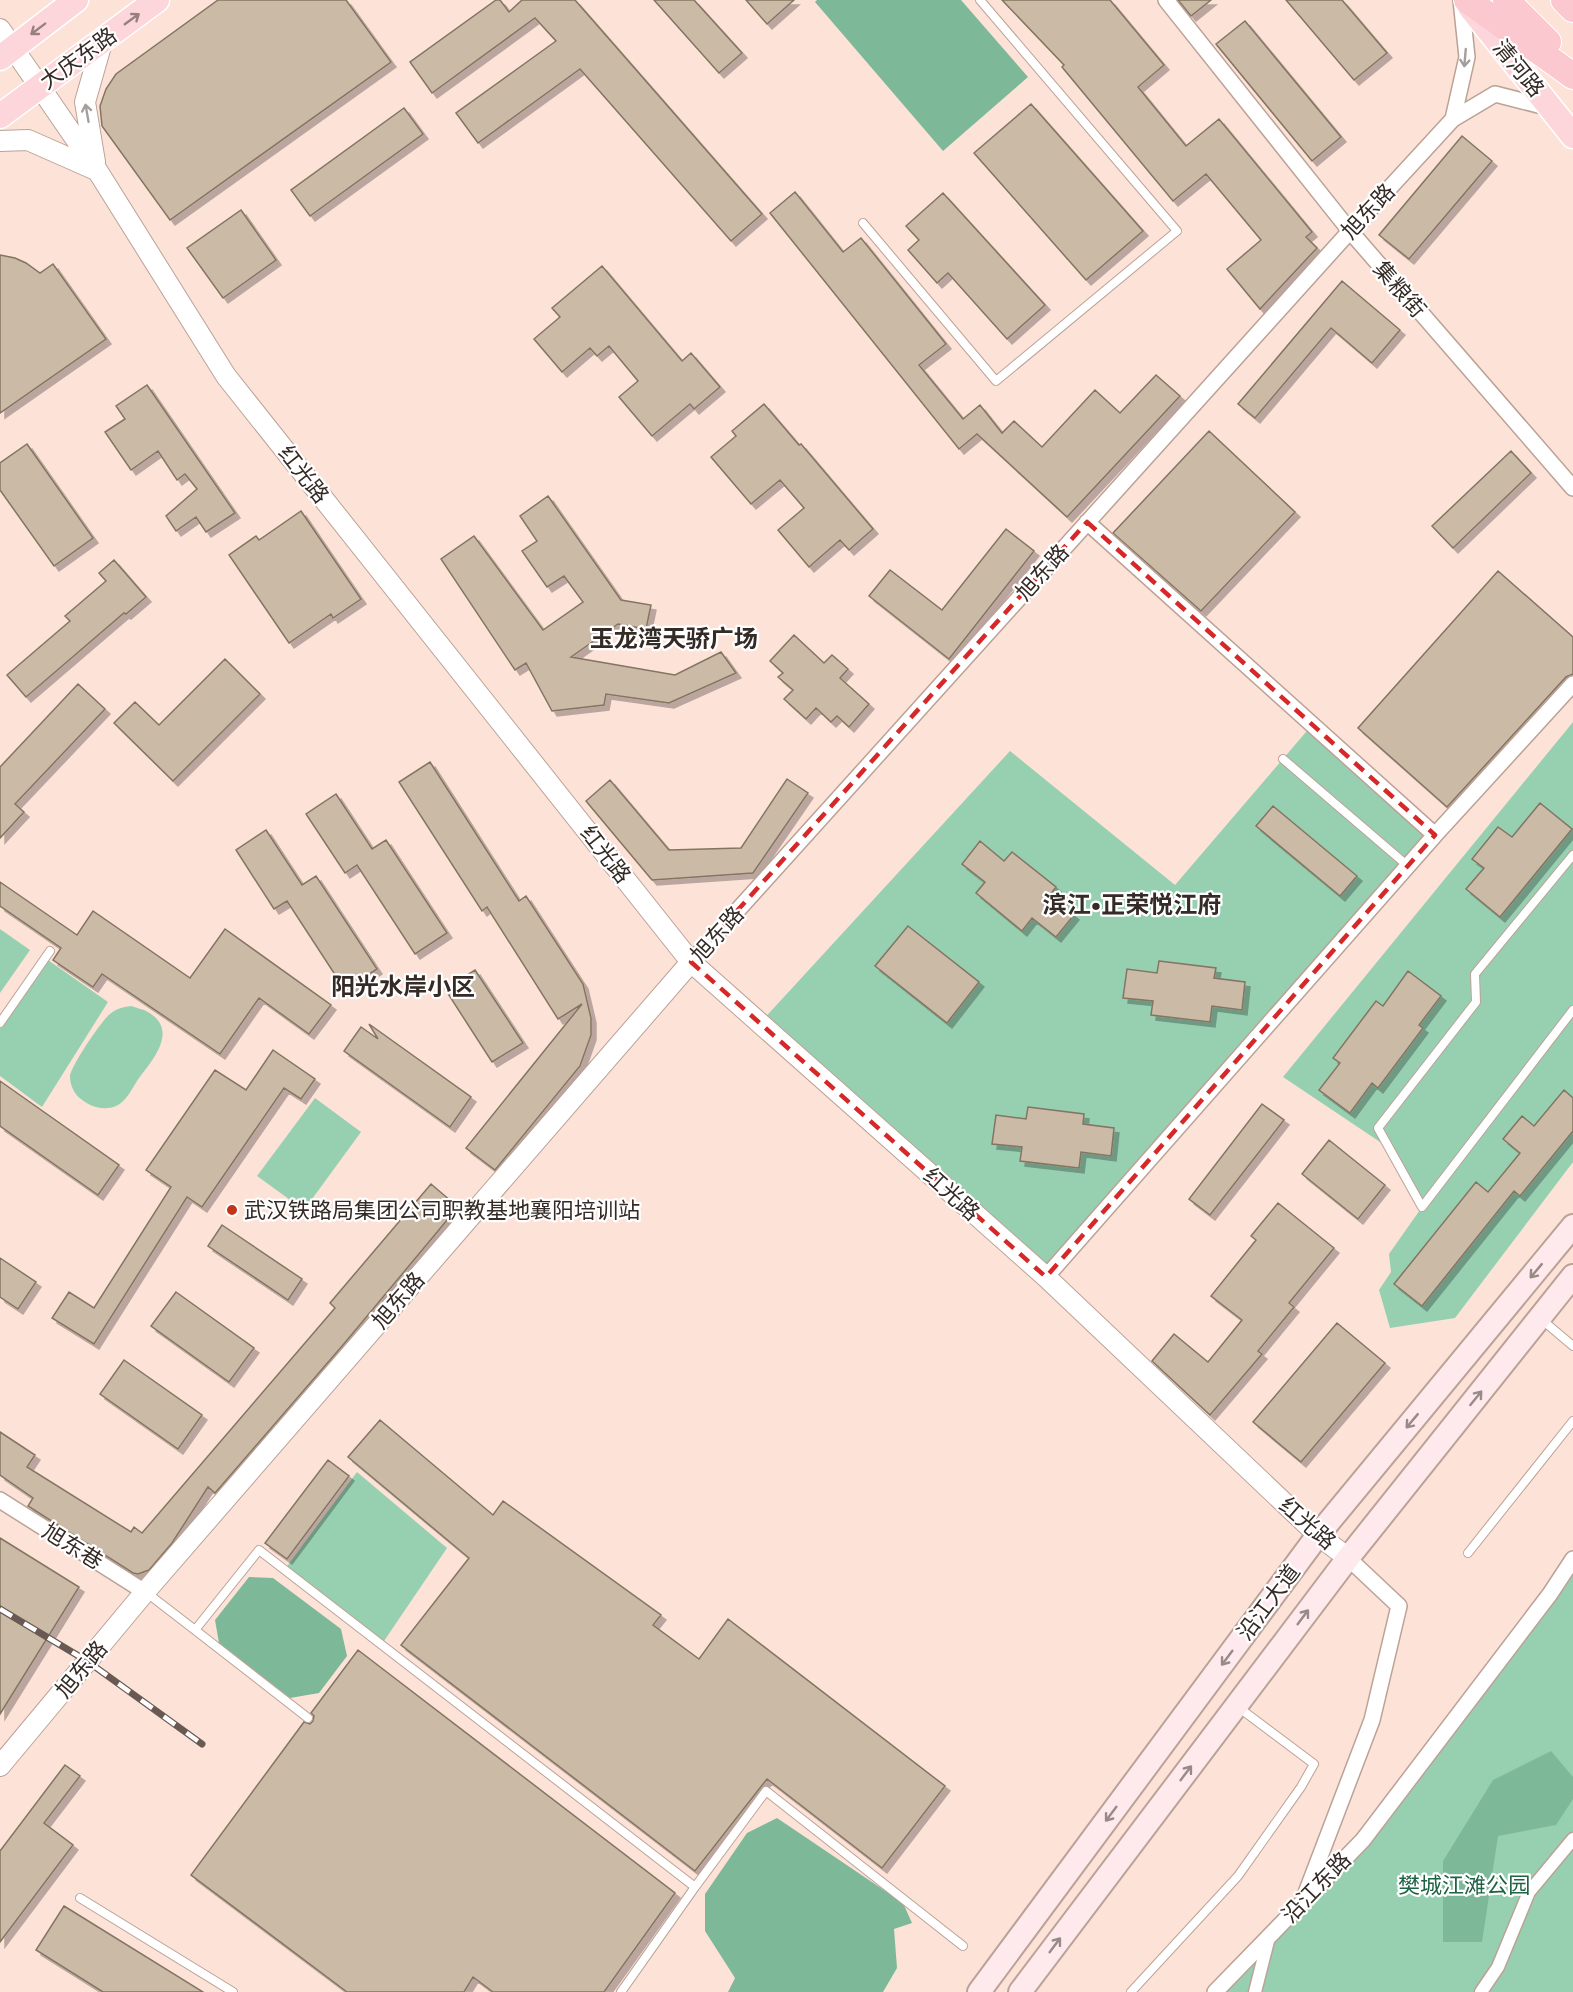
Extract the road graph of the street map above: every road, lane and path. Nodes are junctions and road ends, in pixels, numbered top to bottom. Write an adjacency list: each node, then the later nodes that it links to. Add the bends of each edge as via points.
1 (76, 0): 10 (main road, 大庆东路, one-way to 10)
2 (157, 0): 9 (main road, 大庆东路, one-way to 2)
3 (980, 0): 20 (lane, via 1176,231 996,381)
4 (1166, 0): 21 (street, 集粮街)
5 (1465, 0): 12 (highway); 14 (main road, 清河路); 16 (street, one-way to 16, via 1467,57)
6 (1506, 0): 11 (highway)
7 (1564, 0): 8 (highway)
8 (1573, 9)
9 (103, 39): 13 (main road, 大庆东路); 19 (street, one-way to 9, via 85,102)
10 (4, 45): 13 (street, 红光路)
11 (1573, 68)
12 (1573, 76)
13 (39, 87): 15 (main road, 大庆东路); 19 (street, 红光路)
14 (1552, 109): 16 (street, via 1494,94); 17 (main road, 清河路)
15 (0, 116)
16 (1453, 118): 21 (street, 旭东路)
17 (1573, 136)
18 (0, 141): 19 (street, via 28,140)
19 (97, 170): 30 (street, 红光路, via 226,376)
20 (863, 224)
21 (1350, 231): 22 (street, 集粮街); 23 (street, 旭东路)
22 (1573, 488)
23 (1087, 522): 26 (street); 30 (street, 旭东路)
24 (1573, 684): 26 (street)
25 (1283, 759): 28 (lane)
26 (1435, 835): 28 (street)
27 (1573, 855): 31 (lane, via 1475,974 1476,1002 1378,1128 1422,1207)
28 (1408, 866): 35 (street)
29 (50, 951): 32 (lane)
30 (691, 962): 35 (street, 红光路); 44 (street, 旭东路)
31 (1573, 1010)
32 (0, 1023)
33 (1573, 1226): 40 (main road, 沿江大道, one-way to 40)
34 (1573, 1276): 36 (main road, 沿江大道)
35 (1046, 1277): 40 (street, 红光路)
36 (1540, 1318): 37 (lane); 42 (main road, 沿江大道, one-way to 36)
37 (1573, 1346)
38 (1573, 1421): 41 (lane)
39 (0, 1500): 44 (street, 旭东巷)
40 (1318, 1535): 42 (street, 红光路); 57 (main road, 沿江大道, one-way to 57)
41 (1468, 1553)
42 (1348, 1558): 46 (main road, 沿江大道, one-way to 42); 52 (street, via 1398,1606 1372,1720)
43 (1573, 1559): 52 (street, 沿江东路, via 1363,1840)
44 (146, 1592): 45 (lane); 48 (street, 旭东路)
45 (195, 1630): 47 (lane); 50 (lane, via 259,1550)
46 (1236, 1706): 58 (main road, 沿江大道, one-way to 46); 59 (lane, via 1314,1764 1238,1876)
47 (308, 1718)
48 (0, 1766)
49 (1573, 1839): 62 (street, via 1529,1892 1498,1967)
50 (694, 1887): 54 (lane, via 766,1791); 56 (lane)
51 (80, 1898): 55 (lane)
52 (1304, 1900): 53 (street, 沿江东路)
53 (1269, 1936): 60 (street, 沿江东路); 61 (street)
54 (963, 1946)
55 (233, 1992)
56 (621, 1992)
57 (980, 1992)
58 (1020, 1992)
59 (1131, 1992)
60 (1215, 1992)
61 (1255, 1992)
62 (1481, 1992)

